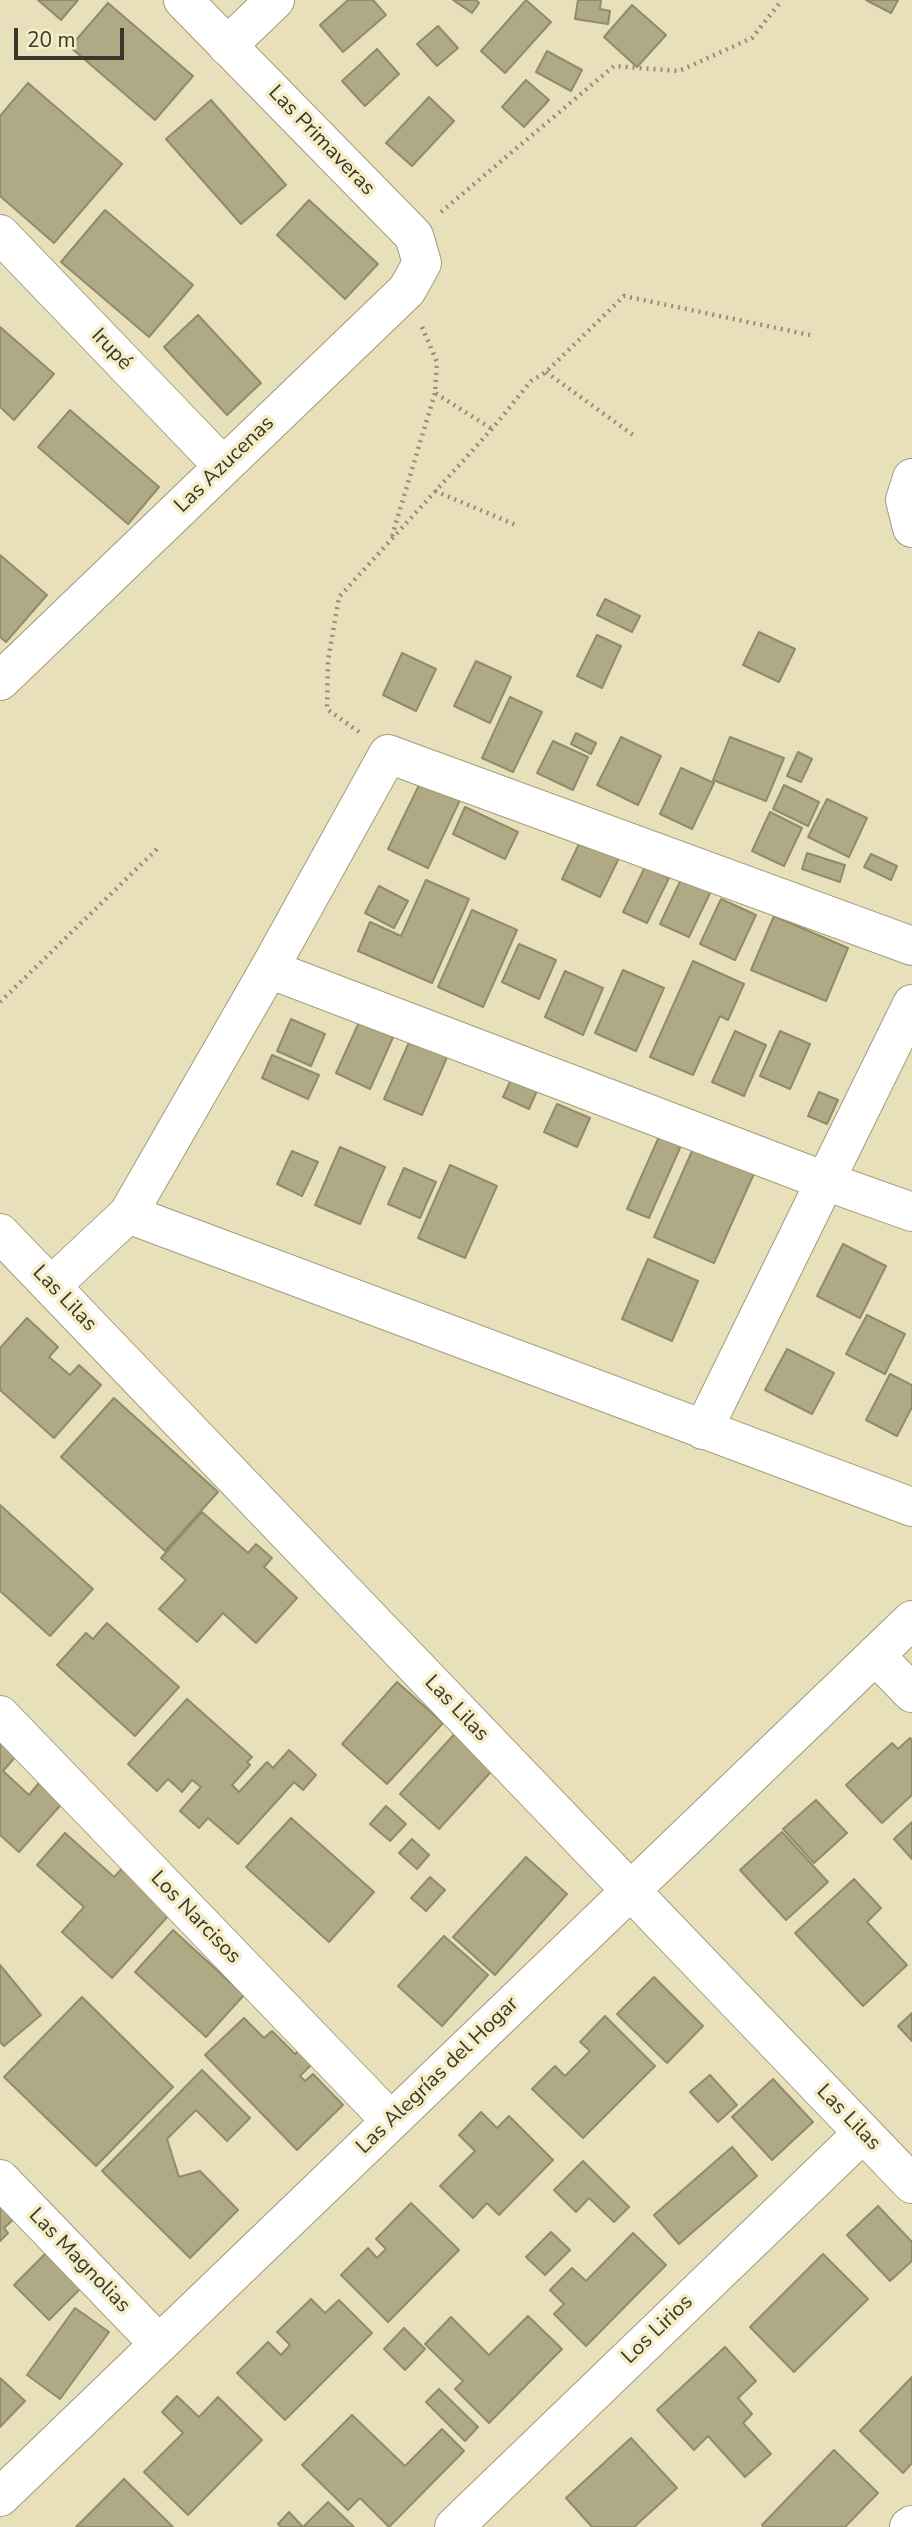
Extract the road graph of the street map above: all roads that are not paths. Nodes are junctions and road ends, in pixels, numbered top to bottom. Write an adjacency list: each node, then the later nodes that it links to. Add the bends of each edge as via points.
1 (183, 0): 3 (street, Las Primaveras)
2 (275, 0): 3 (street)
3 (228, 46): 5 (street, Las Primaveras)
4 (0, 234): 6 (street, Irupé)
5 (414, 236): 6 (street, Las Azucenas, via 422,263 407,290)
6 (223, 466): 9 (street, Las Azucenas)
7 (912, 478): 8 (street, via 905,500)
8 (912, 528)
9 (0, 681)
10 (912, 946): 11 (street, via 388,754)
11 (269, 969): 13 (street); 15 (street)
12 (912, 1004): 13 (street)
13 (825, 1181): 14 (street); 18 (street)
14 (912, 1212)
15 (128, 1214): 17 (street); 18 (street)
16 (0, 1233): 17 (street, Las Lilas)
17 (52, 1285): 24 (street, Las Lilas)
18 (704, 1430): 19 (street)
19 (912, 1507)
20 (912, 1620): 21 (street, Las Alegrías del Hogar)
21 (875, 1655): 22 (street); 24 (street, Las Alegrías del Hogar)
22 (912, 1693)
23 (0, 1714): 25 (street, Los Narcisos)
24 (630, 1891): 25 (street, Las Alegrías del Hogar); 26 (street, Las Lilas)
25 (391, 2121): 29 (street, Las Alegrías del Hogar)
26 (863, 2133): 28 (street, Las Lilas); 31 (street, Los Lirios)
27 (0, 2179): 29 (street, Las Magnolias)
28 (912, 2184)
29 (159, 2344): 30 (street, Las Alegrías del Hogar)
30 (0, 2497)
31 (453, 2527)

